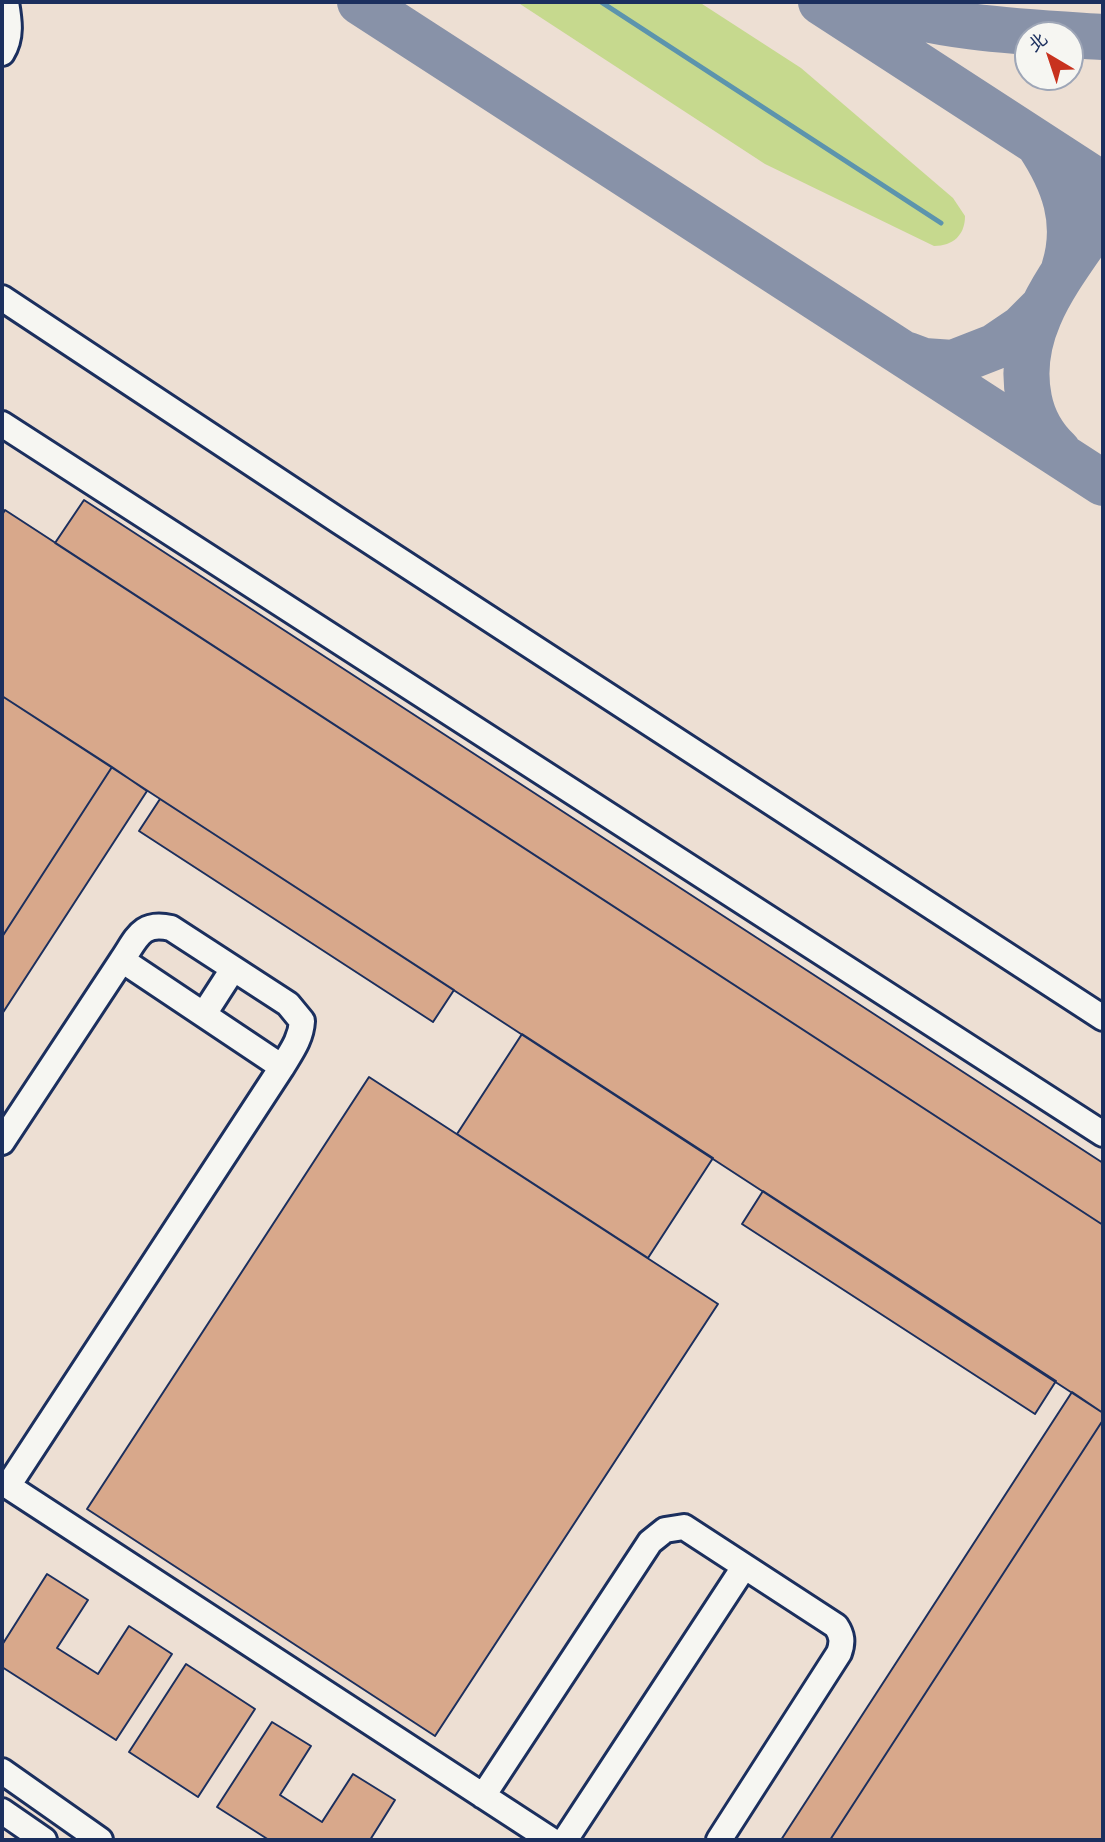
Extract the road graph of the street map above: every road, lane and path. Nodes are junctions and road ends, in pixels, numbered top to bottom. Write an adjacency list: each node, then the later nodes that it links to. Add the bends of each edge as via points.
1 (6, 2): 2 (street, via 10,23)
2 (2, 53)
3 (2, 298): 8 (street)
4 (2, 424): 10 (street)
5 (122, 960): 6 (street, via 141,932 158,925 171,928); 7 (street); 11 (street)
6 (233, 969): 7 (street); 9 (street, via 288,1004 302,1021 299,1039)
7 (204, 1014): 9 (street)
8 (1103, 1018)
9 (282, 1067): 12 (street)
10 (1103, 1134)
11 (2, 1142)
12 (5, 1485): 15 (street)
13 (744, 1567): 15 (street, via 684,1527 665,1530 650,1542); 20 (street); 21 (street, via 836,1626 842,1644)
14 (2, 1771): 18 (street)
15 (483, 1796): 19 (street)
16 (2, 1811): 17 (street)
17 (44, 1840)
18 (100, 1840)
19 (551, 1840)
20 (565, 1840)
21 (719, 1840)

